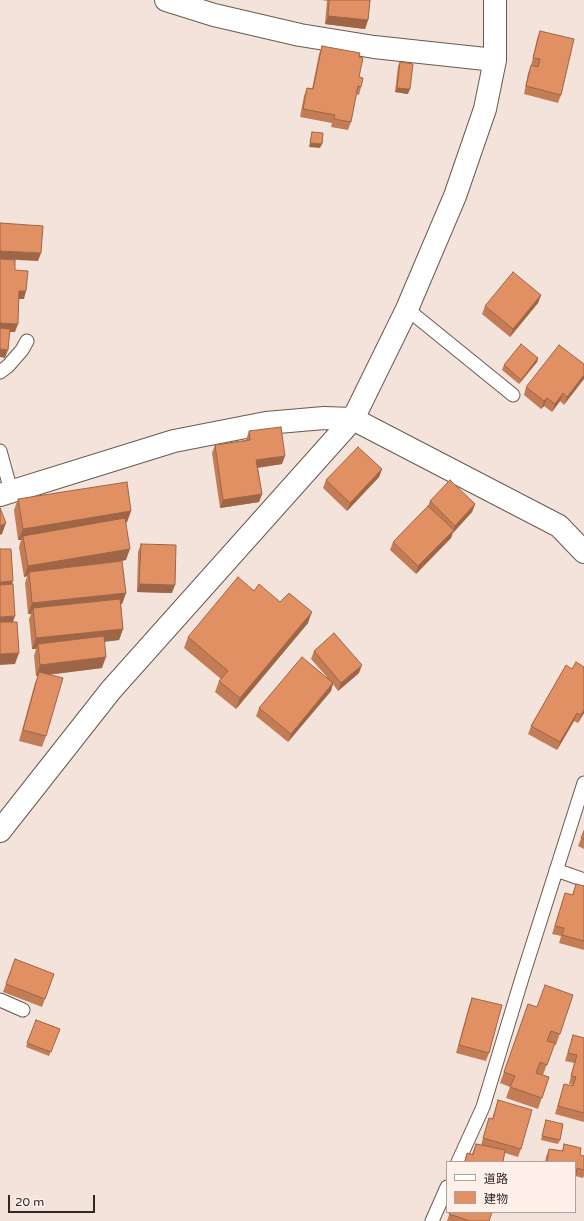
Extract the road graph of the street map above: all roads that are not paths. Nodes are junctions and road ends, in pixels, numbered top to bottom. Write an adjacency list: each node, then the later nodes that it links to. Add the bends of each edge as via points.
1 (166, 0): 3 (street, via 214,15 300,35)
2 (495, 0): 3 (street)
3 (495, 60): 4 (street, via 485,109 455,196)
4 (407, 309): 7 (lane); 8 (street)
5 (27, 341): 6 (lane, via 22,350)
6 (0, 372)
7 (513, 395)
8 (353, 419): 10 (street, via 324,418 266,423 174,441); 11 (street, via 559,526); 13 (street, via 111,690)
9 (0, 451): 10 (lane)
10 (6, 493)
11 (584, 552)
12 (584, 783): 14 (lane)
13 (0, 831)
14 (556, 870): 15 (lane); 18 (lane, via 483,1107)
15 (584, 880)
16 (0, 1000): 17 (lane)
17 (23, 1010)
18 (458, 1161)
19 (446, 1189): 20 (lane)
20 (432, 1221)

